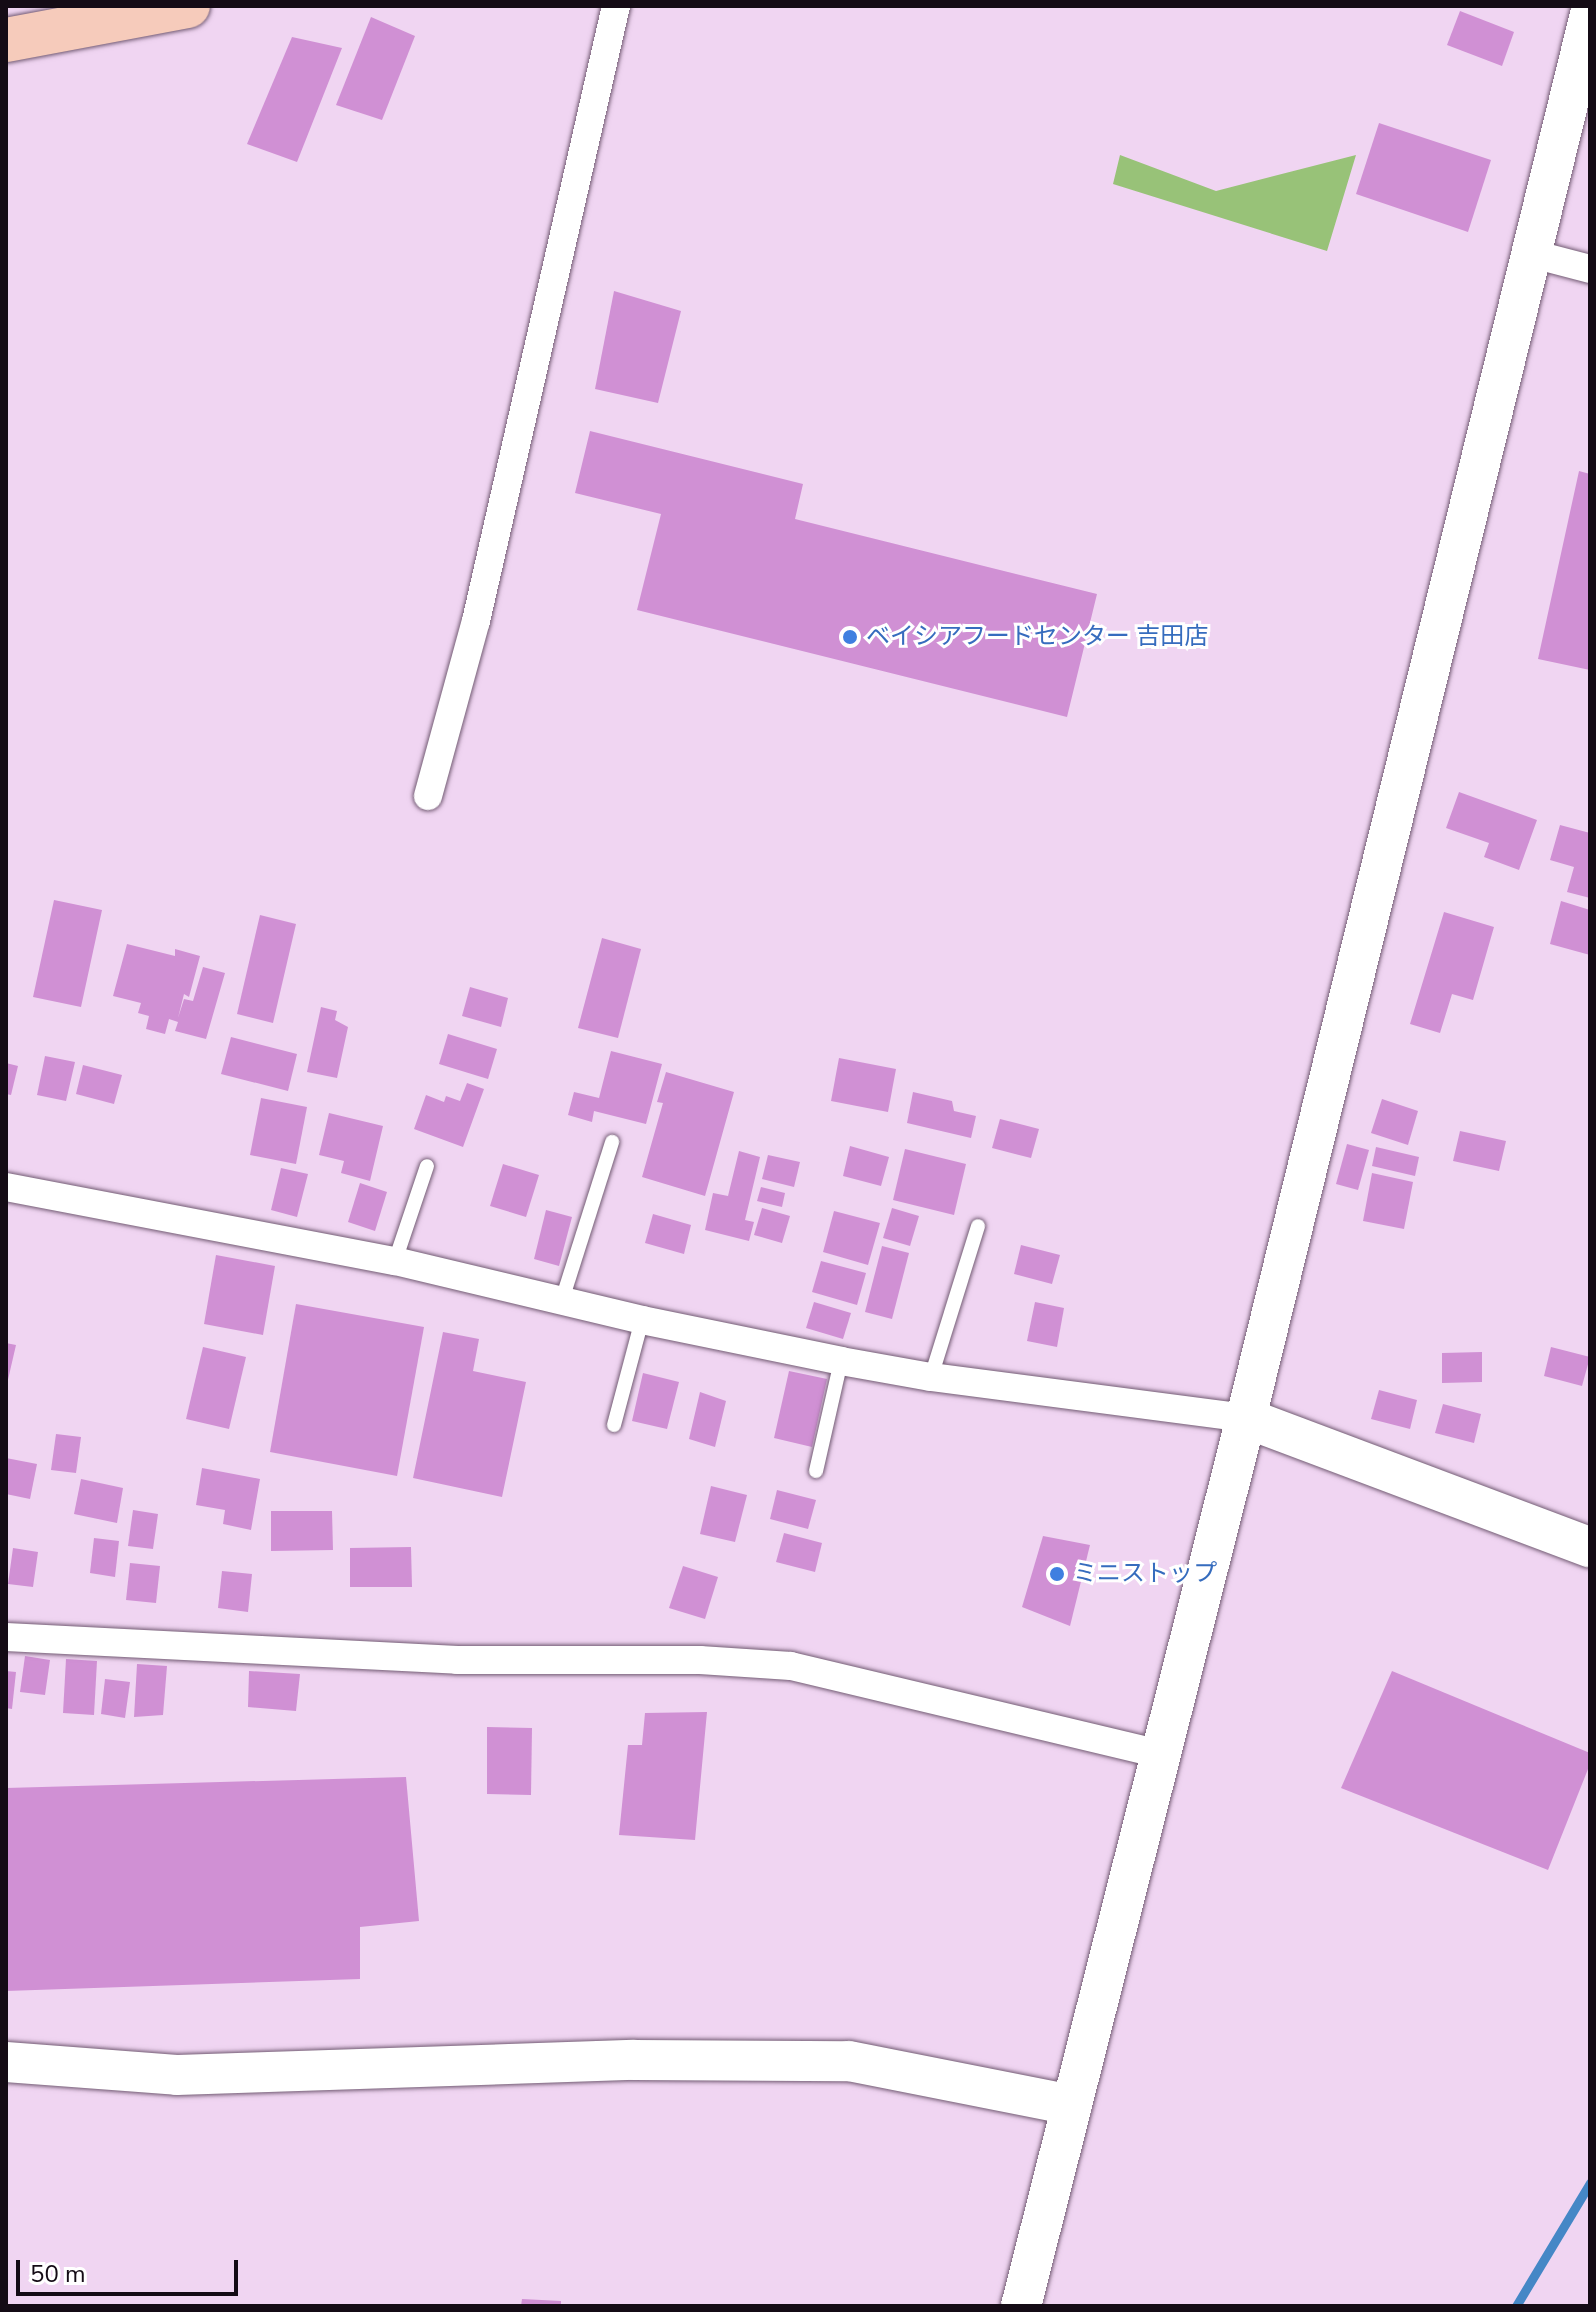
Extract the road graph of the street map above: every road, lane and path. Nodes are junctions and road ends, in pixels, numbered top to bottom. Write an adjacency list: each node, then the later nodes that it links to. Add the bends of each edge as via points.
1 (188, 6): 4 (highway)
2 (616, 6): 8 (street, via 476,621)
3 (1590, 14): 6 (street)
4 (59, 18): 5 (highway)
5 (6, 40)
6 (1529, 253): 7 (street); 18 (street)
7 (1590, 269)
8 (428, 796)
9 (612, 1142): 14 (lane)
10 (427, 1166): 13 (lane)
11 (6, 1187): 13 (street)
12 (978, 1226): 17 (lane)
13 (395, 1261): 14 (street)
14 (562, 1300): 15 (street)
15 (642, 1320): 16 (street); 19 (lane)
16 (841, 1361): 17 (street); 20 (lane)
17 (931, 1377): 18 (street)
18 (1246, 1418): 21 (street); 23 (street)
19 (614, 1425)
20 (816, 1471)
21 (1590, 1547)
22 (6, 1637): 23 (street, via 457,1660 700,1660 791,1666)
23 (1161, 1754): 25 (street)
24 (6, 2062): 25 (street, via 177,2075 634,2060 849,2061)
25 (1072, 2105): 26 (street)
26 (1021, 2306)

